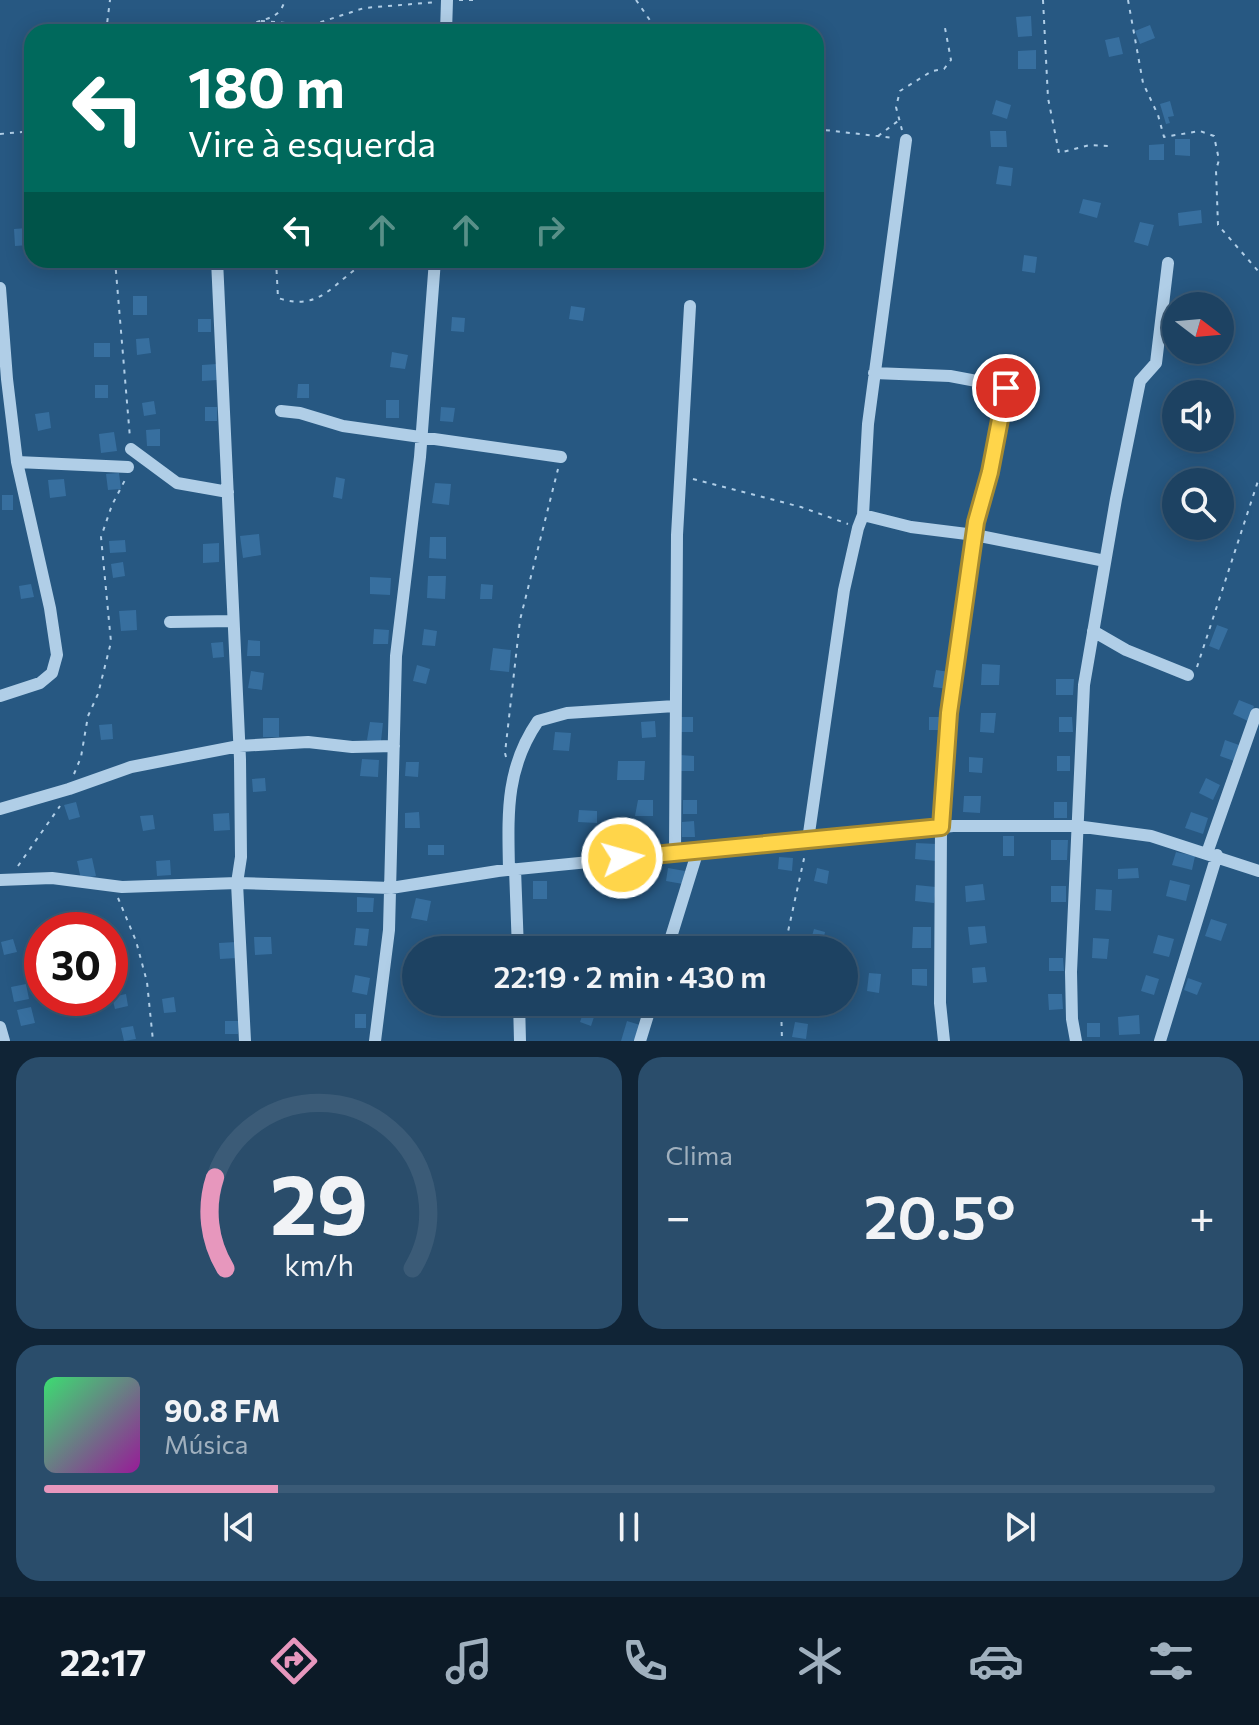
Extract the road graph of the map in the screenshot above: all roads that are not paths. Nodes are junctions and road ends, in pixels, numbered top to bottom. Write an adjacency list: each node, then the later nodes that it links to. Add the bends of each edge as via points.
1 (447, 0): 2 (street)
2 (446, 24)
3 (906, 140): 9 (street)
4 (1168, 263): 21 (street, via 1156,363 1140,381)
5 (217, 268): 18 (street)
6 (434, 268): 13 (street)
7 (0, 288): 11 (street)
8 (690, 306): 27 (street, via 677,535)
9 (874, 373): 19 (street); 20 (street, via 950,376 1006,388)
10 (281, 411): 13 (street)
11 (14, 435): 12 (street); 16 (street)
12 (0, 438)
13 (422, 438): 15 (street); 30 (street, via 396,656)
14 (131, 449): 18 (street, via 177,483)
15 (561, 457)
16 (17, 462): 17 (street); 26 (street, via 50,608 56,665 40,683)
17 (128, 467)
18 (228, 492): 22 (street)
19 (863, 515): 20 (street); 34 (street, via 844,590)
20 (975, 535): 21 (street); 33 (street, via 949,713)
21 (1105, 561): 24 (street)
22 (233, 621): 23 (street); 29 (street)
23 (170, 622)
24 (1093, 631): 25 (street); 32 (street, via 1084,685)
25 (1188, 675)
26 (0, 696)
27 (675, 706): 36 (street); 38 (street, via 567,713 538,721 519,758 508,799)
28 (1256, 714): 37 (street)
29 (239, 746): 30 (street); 31 (street, via 131,767); 41 (street)
30 (394, 746): 42 (street)
31 (0, 809)
32 (1076, 826): 33 (street); 37 (street, via 1151,836); 52 (street, via 1071,972)
33 (941, 827): 34 (street); 51 (street)
34 (808, 840): 35 (street)
35 (698, 850): 36 (street); 44 (street)
36 (675, 852): 38 (street)
37 (1212, 854): 39 (street); 53 (street)
38 (512, 869): 42 (street); 43 (street)
39 (1259, 871)
40 (5, 879): 41 (street, via 52,878 113,886)
41 (237, 883): 42 (street); 47 (street)
42 (391, 888): 48 (street)
43 (517, 936)
44 (671, 936)
45 (519, 1016): 49 (street)
46 (648, 1016): 50 (street)
47 (245, 1041)
48 (375, 1041)
49 (520, 1041)
50 (640, 1041)
51 (944, 1041)
52 (1076, 1041)
53 (1160, 1041)

